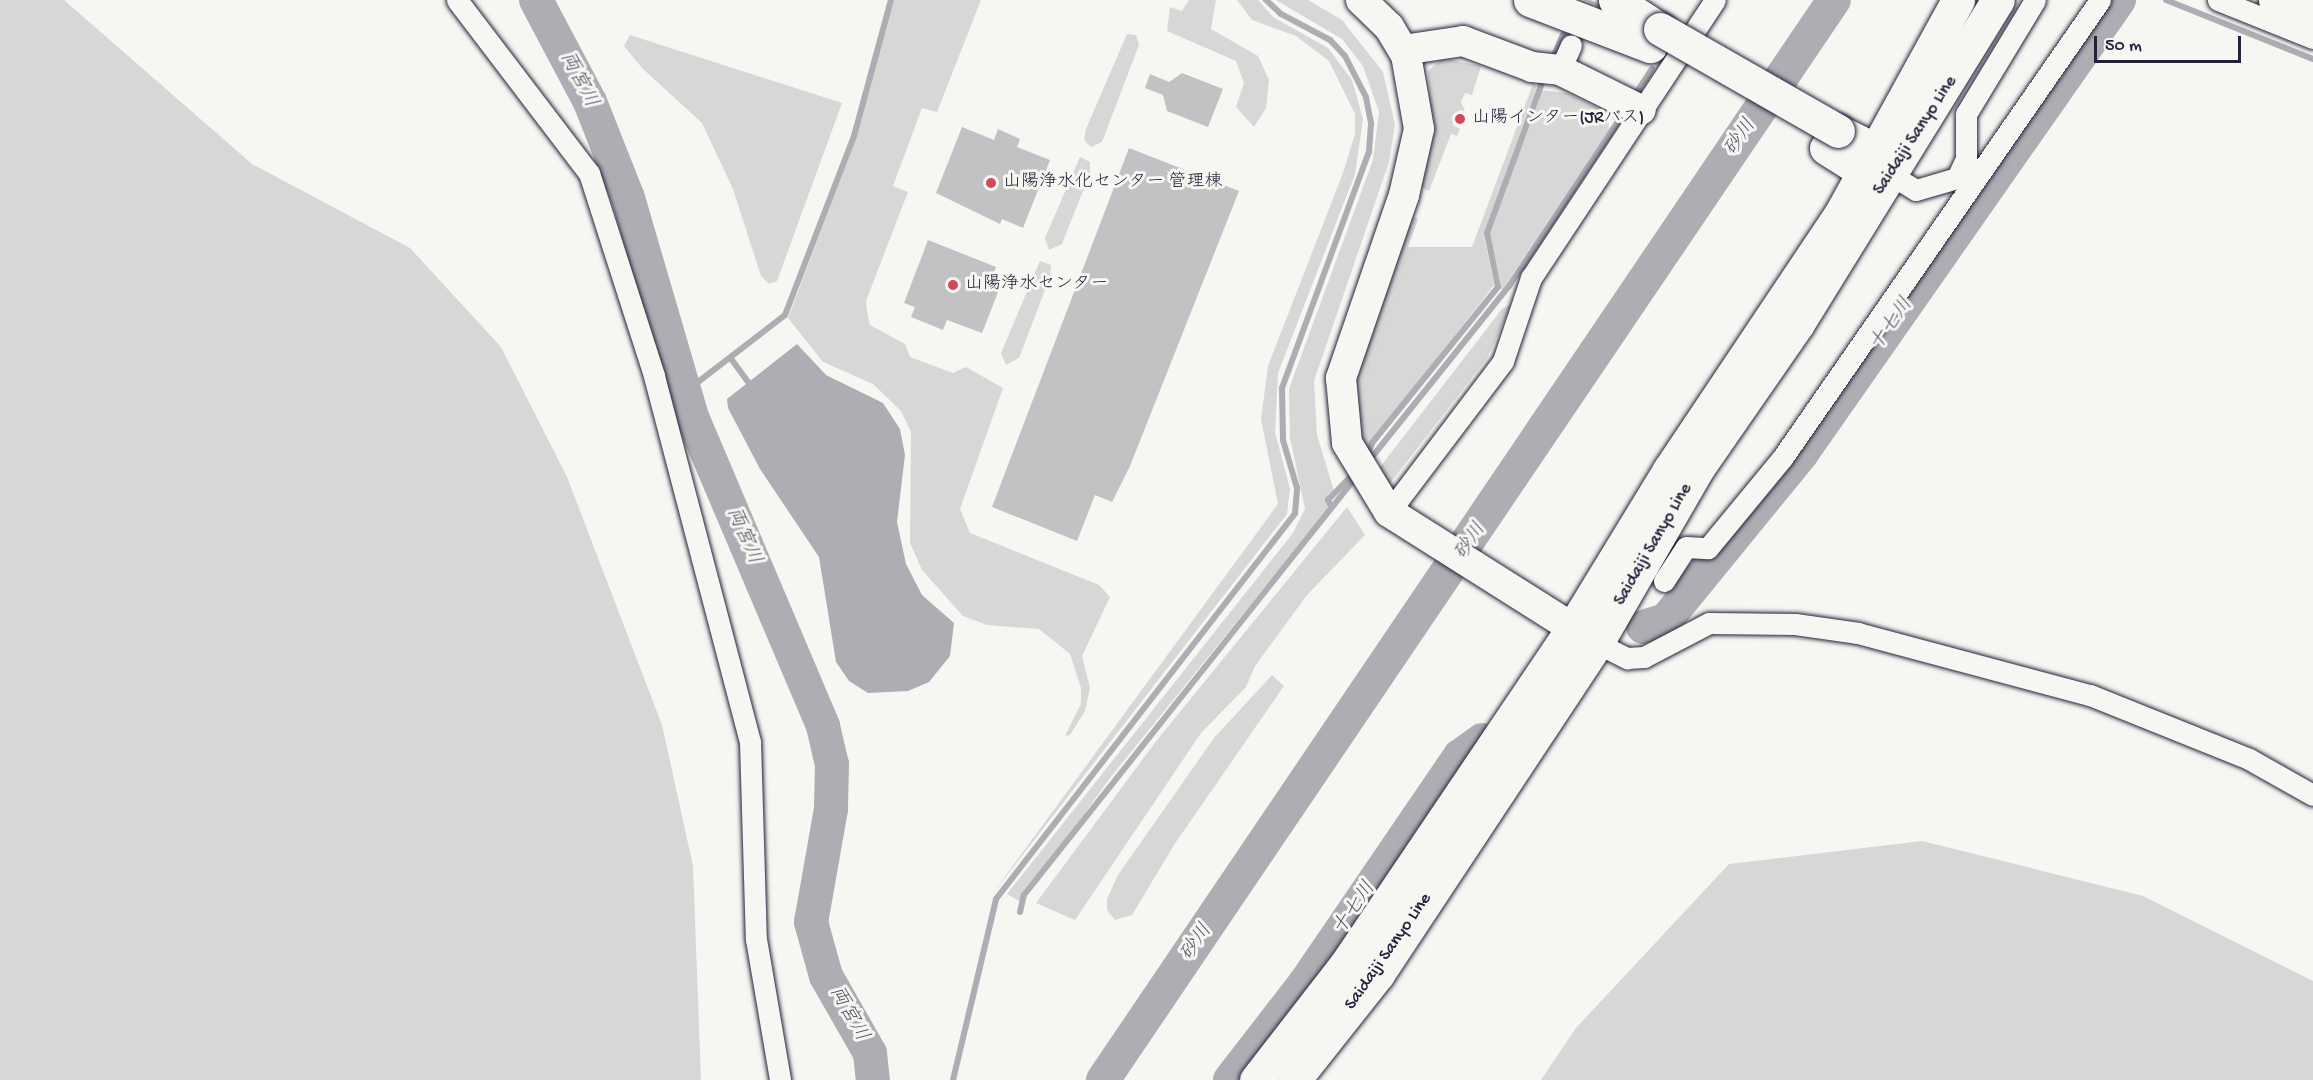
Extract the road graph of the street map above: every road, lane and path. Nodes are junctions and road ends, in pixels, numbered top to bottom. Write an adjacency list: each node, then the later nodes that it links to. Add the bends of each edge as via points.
1 (457, 0): 23 (street, via 589,173 654,376 750,742 756,939)
2 (1361, 0): 16 (street)
3 (1530, 0): 14 (main road)
4 (1562, 0): 14 (main road)
5 (1600, 0): 14 (main road)
6 (1714, 0): 17 (street)
7 (1958, 0): 18 (main road, Saidaiji Sanyo Line)
8 (1998, 0): 18 (main road, Saidaiji Sanyo Line)
9 (2035, 0): 18 (street, via 1966,114 1966,159 1958,178 1916,190)
10 (2100, 0): 20 (street, via 1783,457 1708,548 1686,547)
11 (2218, 0): 15 (street)
12 (2275, 0): 13 (main road)
13 (2313, 16)
14 (1636, 18): 18 (main road)
15 (2313, 38)
16 (1403, 50): 17 (street, via 1463,41 1532,67 1566,58); 19 (street, via 1419,104 1415,159 1341,378 1347,443)
17 (1641, 110): 19 (street, via 1531,278 1503,361)
18 (1876, 165): 21 (main road, Saidaiji Sanyo Line, via 1698,468)
19 (1396, 518): 21 (street)
20 (1664, 581)
21 (1585, 636): 22 (street, via 1627,658 1644,657 1709,623 1795,624 1858,633 2090,694 2248,759); 24 (main road, Saidaiji Sanyo Line, via 1346,964); 25 (main road, Saidaiji Sanyo Line, via 1378,974)
22 (2313, 795)
23 (780, 1080)
24 (1256, 1080)
25 (1294, 1080)

